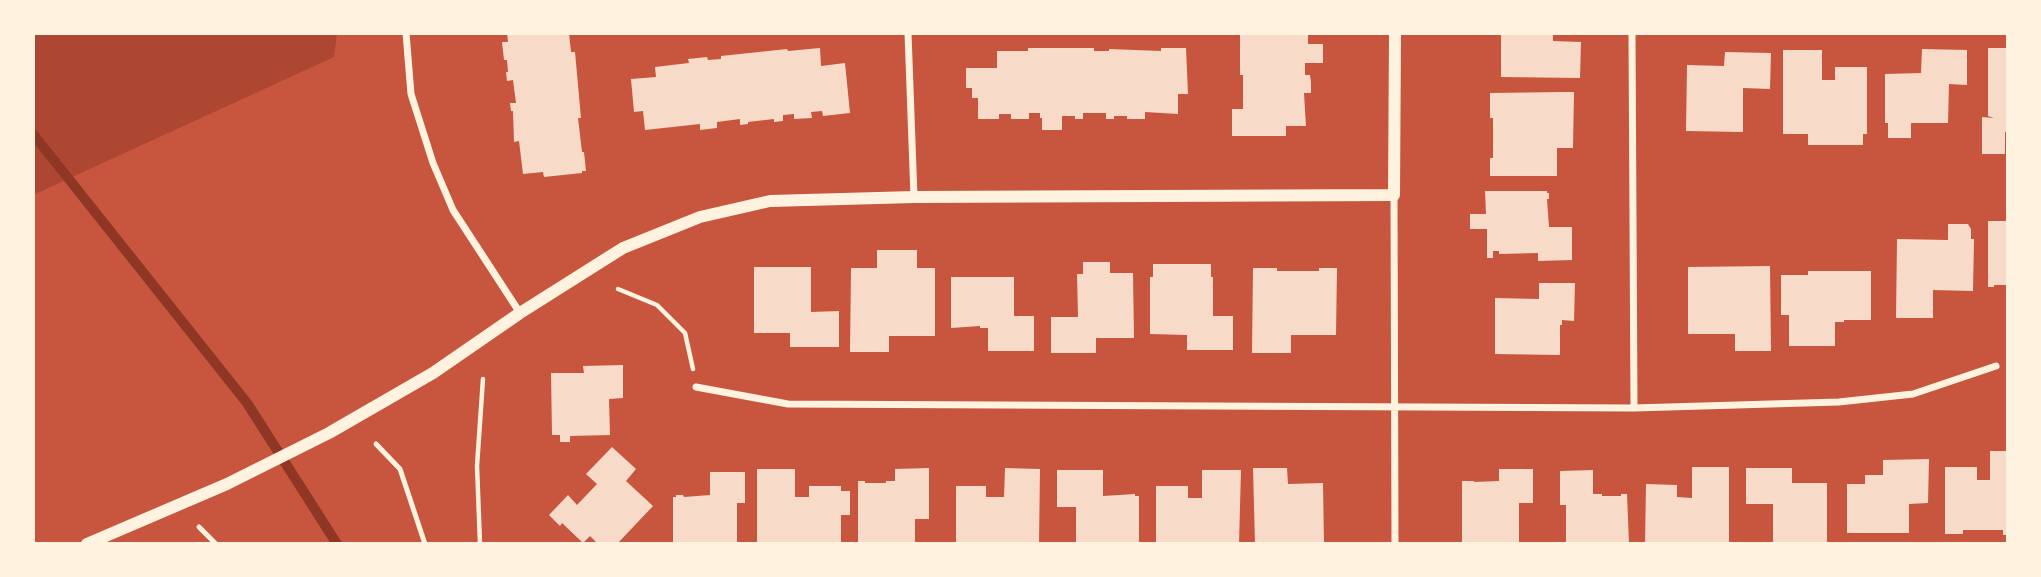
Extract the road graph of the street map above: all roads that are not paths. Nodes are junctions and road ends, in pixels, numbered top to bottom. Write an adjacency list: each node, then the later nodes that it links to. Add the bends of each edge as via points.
1 (406, 33): 7 (street, via 411,94 433,163 453,210)
2 (908, 33): 6 (street)
3 (1395, 33): 5 (street)
4 (1632, 33): 11 (street)
5 (1394, 195): 6 (street); 10 (street)
6 (914, 197): 7 (street, via 770,201 701,217 623,248)
7 (520, 313): 14 (street, via 433,373 330,433 227,484)
8 (1996, 366): 11 (street, via 1913,394)
9 (696, 387): 10 (street, via 788,404)
10 (1394, 407): 11 (street); 17 (street)
11 (1634, 408)
12 (376, 444): 16 (lane, via 400,469)
13 (199, 527): 15 (lane)
14 (87, 544)
15 (216, 544)
16 (425, 544)
17 (1395, 544)

